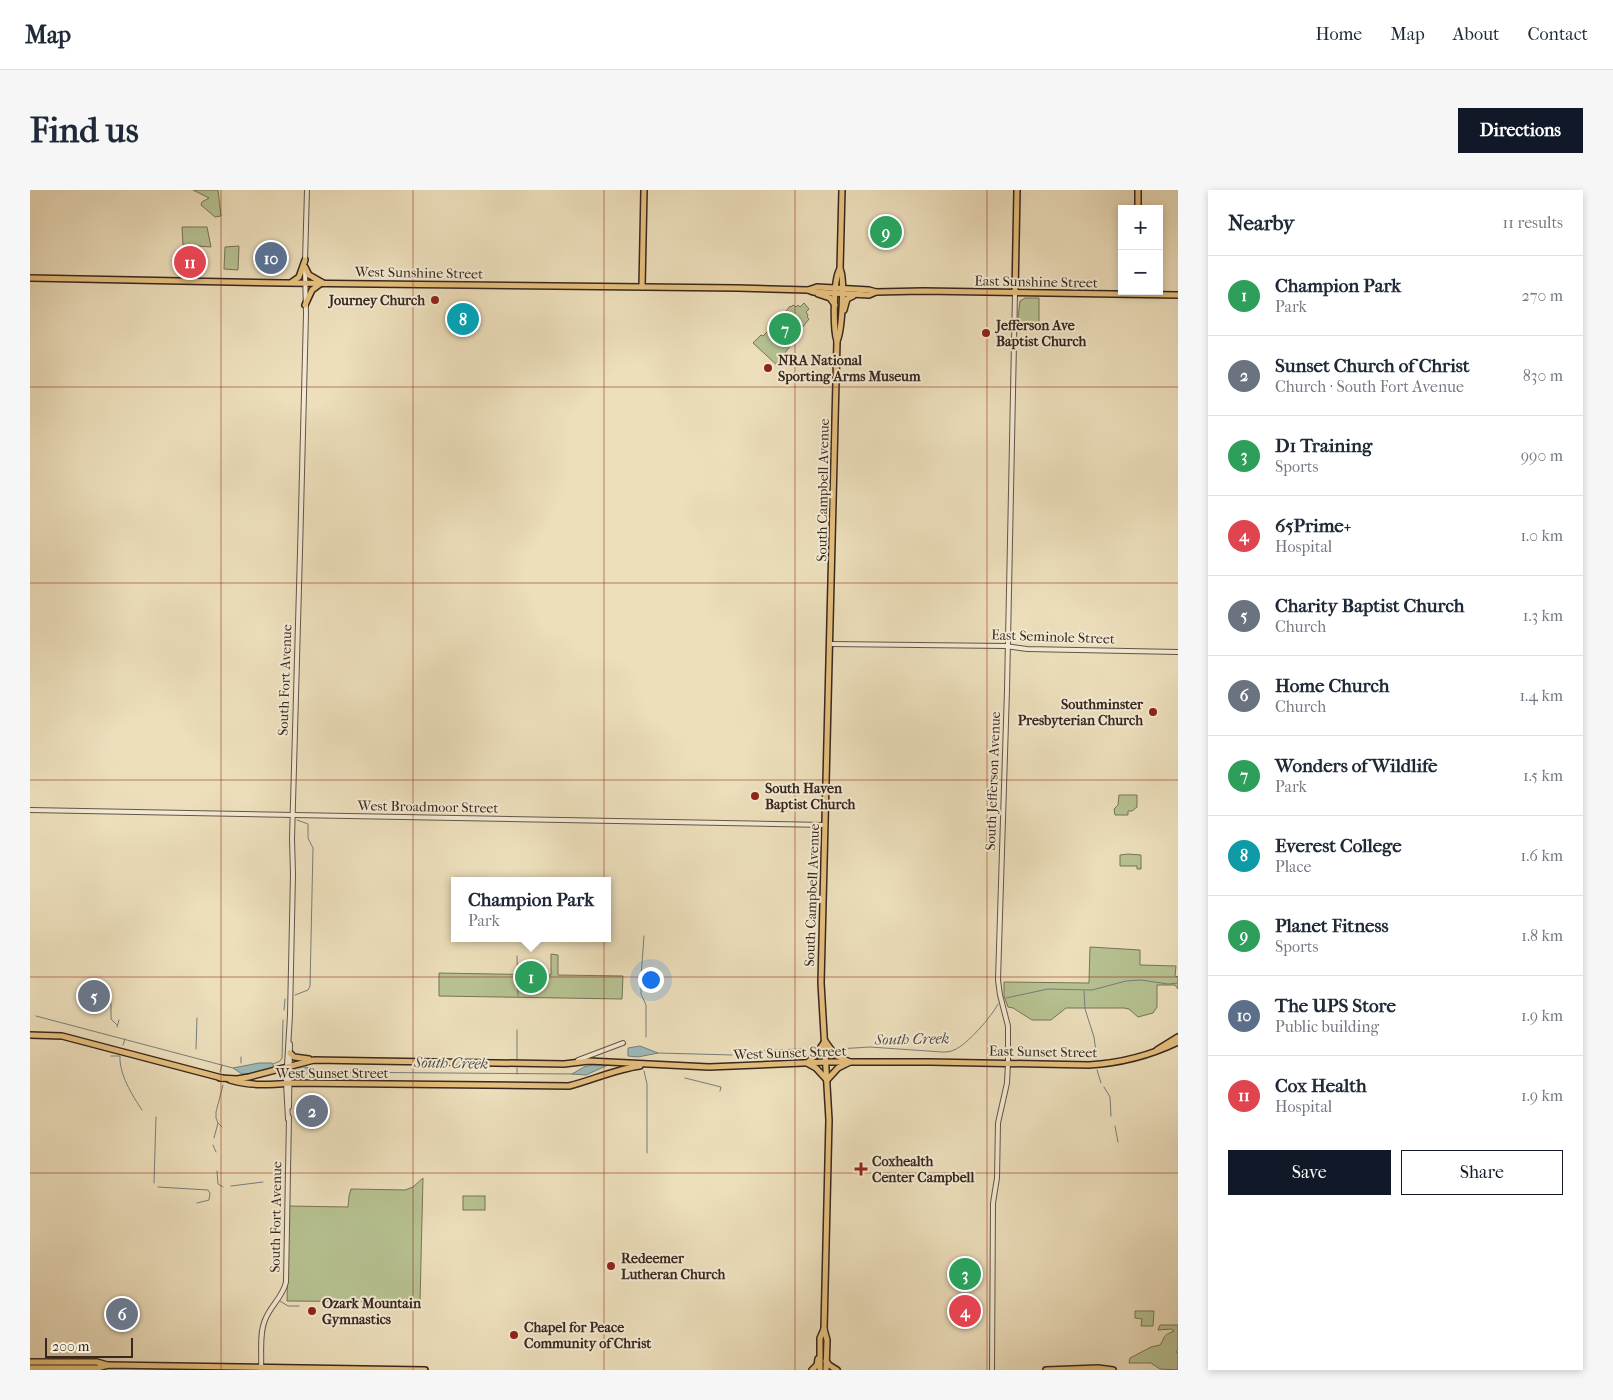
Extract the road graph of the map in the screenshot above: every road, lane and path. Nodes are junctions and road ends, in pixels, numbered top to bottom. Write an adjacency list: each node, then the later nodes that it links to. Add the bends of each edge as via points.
1 (307, 190): 7 (street, South Fort Avenue)
2 (644, 190): 14 (main road)
3 (842, 190): 9 (main road, South Campbell Avenue)
4 (1017, 190): 20 (main road, South Jefferson Avenue)
5 (1138, 190): 6 (main road)
6 (1138, 205)
7 (305, 260): 8 (street, South Fort Avenue); 11 (main road, via 297,278)
8 (305, 267): 12 (street, South Fort Avenue); 13 (main road)
9 (840, 276): 15 (main road); 17 (main road, South Campbell Avenue); 18 (main road)
10 (30, 278): 11 (main road, West Sunshine Street)
11 (284, 283): 12 (main road, West Sunshine Street)
12 (305, 283): 13 (main road, West Sunshine Street); 24 (street, South Fort Avenue)
13 (323, 284): 14 (main road, West Sunshine Street); 24 (main road, via 312,290)
14 (642, 287): 16 (main road, West Sunshine Street)
15 (822, 288): 16 (main road, West Sunshine Street); 17 (main road, West Sunshine Street)
16 (810, 291): 17 (main road, West Sunshine Street); 25 (main road, via 830,298)
17 (839, 291): 18 (main road, West Sunshine Street); 25 (main road, South Campbell Avenue); 26 (main road, South Campbell Avenue)
18 (857, 292): 19 (main road, West Sunshine Street); 26 (main road, via 847,299)
19 (923, 292): 20 (main road, East Sunshine Street)
20 (1015, 293): 21 (main road, East Sunshine Street); 29 (street, South Jefferson Avenue)
21 (1118, 293)
22 (1163, 294): 23 (main road, East Sunshine Street)
23 (1178, 295)
24 (306, 306): 32 (street, South Fort Avenue)
25 (836, 309): 27 (main road, South Campbell Avenue)
26 (842, 318): 27 (main road, South Campbell Avenue)
27 (838, 341): 28 (main road, South Campbell Avenue)
28 (830, 644): 29 (street, East Seminole Street); 33 (main road, South Campbell Avenue)
29 (1008, 647): 30 (street, East Seminole Street); 50 (street, South Jefferson Avenue, via 998,980 1008,1026)
30 (1178, 652)
31 (30, 810): 32 (street, West Broadmoor Street)
32 (292, 815): 33 (street, West Broadmoor Street); 35 (street, South Fort Avenue)
33 (826, 825): 40 (main road, South Campbell Avenue, via 821,983)
34 (30, 1031): 37 (main road)
35 (289, 1034): 44 (street, South Fort Avenue); 53 (street, South Fort Avenue)
36 (30, 1035): 37 (main road, West Sunset Street)
37 (37, 1036): 39 (main road); 54 (main road, West Sunset Street, via 82,1040)
38 (1178, 1037): 43 (main road, East Sunset Street)
39 (30, 1039)
40 (824, 1041): 46 (main road, South Campbell Avenue); 47 (main road, via 835,1055); 49 (main road)
41 (1178, 1042): 43 (main road, East Sunset Street)
42 (623, 1043): 51 (street)
43 (1154, 1052): 50 (main road, East Sunset Street, via 1115,1064)
44 (290, 1053): 45 (main road, via 296,1058); 53 (street, South Fort Avenue)
45 (314, 1060): 51 (main road, West Sunset Street); 53 (main road, West Sunset Street)
46 (826, 1062): 47 (main road, West Sunset Street); 49 (main road, West Sunset Street); 55 (main road, South Campbell Avenue)
47 (850, 1062): 48 (main road, West Sunset Street); 55 (main road, via 834,1071)
48 (930, 1062): 50 (main road, East Sunset Street)
49 (807, 1063): 52 (main road, West Sunset Street, via 709,1067); 55 (main road)
50 (1008, 1063): 69 (street, South Jefferson Avenue, via 998,1123 997,1178 993,1198)
51 (564, 1064): 52 (main road, West Sunset Street, via 589,1061)
52 (651, 1064): 56 (main road, West Sunset Street, via 624,1068 569,1086)
53 (288, 1066): 54 (main road, West Sunset Street, via 243,1078); 56 (street, South Fort Avenue)
54 (220, 1078): 56 (main road, West Sunset Street, via 245,1085)
55 (828, 1080): 57 (main road, South Campbell Avenue)
56 (288, 1083): 63 (street, South Fort Avenue, via 286,1282 264,1321)
57 (824, 1329): 58 (main road, South Campbell Avenue); 59 (main road, South Campbell Avenue)
58 (820, 1342): 65 (main road, via 817,1363); 66 (main road, South Campbell Avenue)
59 (826, 1359): 67 (main road, South Campbell Avenue); 68 (main road)
60 (30, 1360): 61 (main road)
61 (108, 1365): 62 (main road, via 98,1368); 63 (main road)
62 (31, 1368)
63 (261, 1368): 64 (main road)
64 (425, 1370)
65 (812, 1370)
66 (820, 1370)
67 (826, 1370)
68 (837, 1370)
69 (992, 1370)
70 (1046, 1370): 71 (main road)
71 (1113, 1370)

